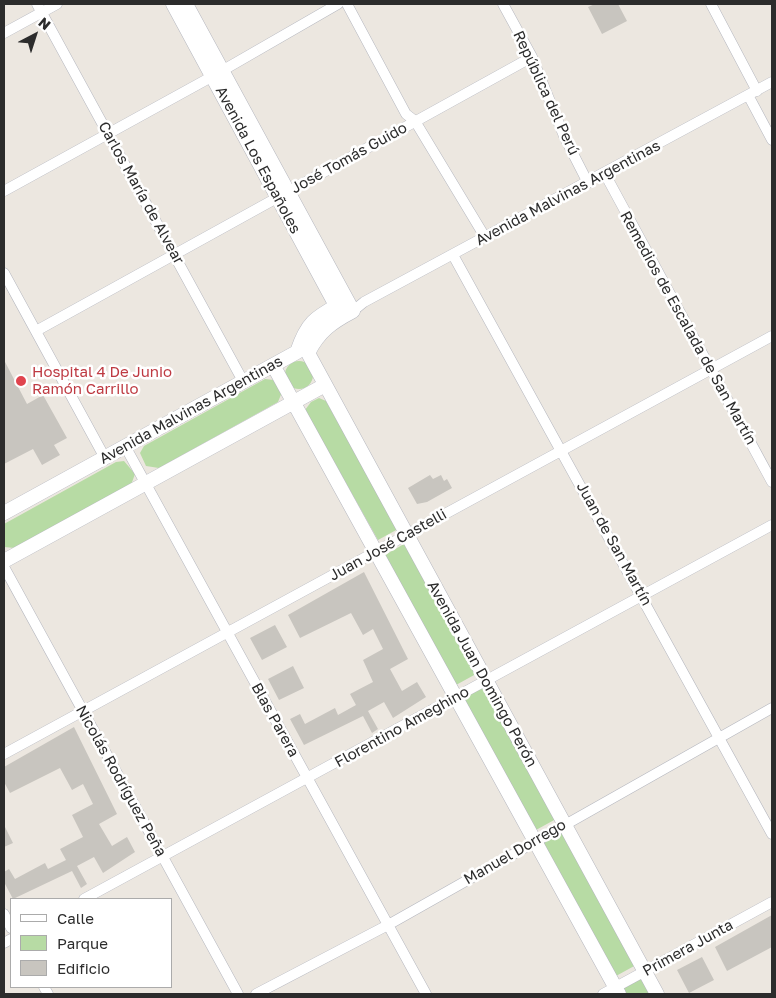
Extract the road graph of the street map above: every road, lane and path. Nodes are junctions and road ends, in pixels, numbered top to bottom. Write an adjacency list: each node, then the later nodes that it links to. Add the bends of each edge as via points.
1 (58, 4): 8 (street)
2 (173, 4): 11 (main road, Avenida Los Españoles)
3 (186, 4): 11 (main road, Avenida Los Españoles)
4 (338, 4): 11 (street)
5 (347, 4): 14 (street, via 406,114)
6 (503, 4): 10 (street, República del Perú)
7 (711, 4): 13 (street)
8 (40, 8): 9 (street); 15 (street, Carlos María de Alvear)
9 (4, 33)
10 (532, 57): 14 (street, José Tomás Guido); 18 (street, República del Perú, via 564,136)
11 (218, 73): 15 (street); 20 (main road, Avenida Los Españoles)
12 (772, 82): 13 (street, Avenida Malvinas Argentinas)
13 (752, 93): 16 (street); 17 (street, Avenida Malvinas Argentinas)
14 (415, 121): 20 (street, José Tomás Guido); 21 (street)
15 (108, 134): 19 (street); 22 (street, Carlos María de Alvear)
16 (772, 140)
17 (605, 174): 18 (street, Avenida Malvinas Argentinas); 30 (street, Remedios de Escalada de San Martín)
18 (588, 182): 21 (street, Avenida Malvinas Argentinas)
19 (4, 191)
20 (283, 195): 22 (street, José Tomás Guido); 25 (main road, Avenida Los Españoles)
21 (485, 237): 23 (street, Avenida Malvinas Argentinas)
22 (174, 253): 26 (street, José Tomás Guido); 31 (street, Carlos María de Alvear)
23 (453, 255): 25 (street, Avenida Malvinas Argentinas); 35 (street, Juan de San Martín)
24 (4, 273): 26 (street)
25 (348, 307): 28 (main road, Avenida Malvinas Argentinas, via 320,332); 29 (main road, Avenida Malvinas Argentinas, via 310,323 297,352)
26 (36, 331): 36 (street)
27 (772, 336): 30 (street, Juan José Castelli)
28 (308, 353): 32 (main road, Avenida Juan Domingo Perón)
29 (274, 365): 31 (main road, Avenida Malvinas Argentinas); 33 (main road)
30 (710, 369): 35 (street, Juan José Castelli); 37 (street, Remedios de Escalada de San Martín)
31 (244, 381): 34 (main road, Avenida Malvinas Argentinas)
32 (325, 385): 33 (main road); 41 (main road, Avenida Juan Domingo Perón)
33 (294, 402): 38 (main road); 42 (main road)
34 (125, 446): 36 (main road, Avenida Malvinas Argentinas); 38 (street, Blas Parera)
35 (562, 450): 41 (street, Juan José Castelli); 45 (street, Juan de San Martín)
36 (105, 458): 39 (main road, Avenida Malvinas Argentinas)
37 (772, 482)
38 (145, 483): 43 (main road); 46 (street, Blas Parera)
39 (4, 513)
40 (772, 525): 45 (street, Florentino Ameghino)
41 (406, 535): 42 (street, Juan José Castelli); 47 (main road, Avenida Juan Domingo Perón)
42 (376, 551): 46 (street, Juan José Castelli); 48 (main road)
43 (4, 561)
44 (4, 567): 50 (street, Nicolás Rodríguez Peña)
45 (642, 596): 47 (street, Florentino Ameghino); 51 (street, Juan de San Martín)
46 (227, 632): 50 (street, Juan José Castelli); 53 (street, Blas Parera)
47 (486, 681): 48 (street, Florentino Ameghino); 54 (main road, Avenida Juan Domingo Perón)
48 (456, 697): 53 (street, Florentino Ameghino); 56 (main road)
49 (772, 708): 51 (street, Manuel Dorrego)
50 (82, 711): 52 (street, Juan José Castelli); 57 (street, Nicolás Rodríguez Peña)
51 (719, 737): 54 (street, Manuel Dorrego); 55 (street, Juan de San Martín)
52 (4, 754)
53 (307, 778): 57 (street, Florentino Ameghino); 61 (street, Blas Parera)
54 (563, 824): 56 (street, Manuel Dorrego); 63 (main road, Avenida Juan Domingo Perón)
55 (772, 834)
56 (533, 841): 61 (street, Manuel Dorrego); 64 (main road)
57 (163, 857): 58 (street, Florentino Ameghino); 65 (street, Nicolás Rodríguez Peña)
58 (86, 898)
59 (772, 902): 63 (street, Primera Junta)
60 (4, 914): 62 (street)
61 (388, 924): 66 (street, Manuel Dorrego); 67 (street, Blas Parera)
62 (10, 926)
63 (645, 972): 64 (street, Primera Junta); 68 (main road, Avenida Juan Domingo Perón)
64 (612, 992)
65 (238, 994)
66 (256, 994)
67 (426, 994)
68 (657, 994)

